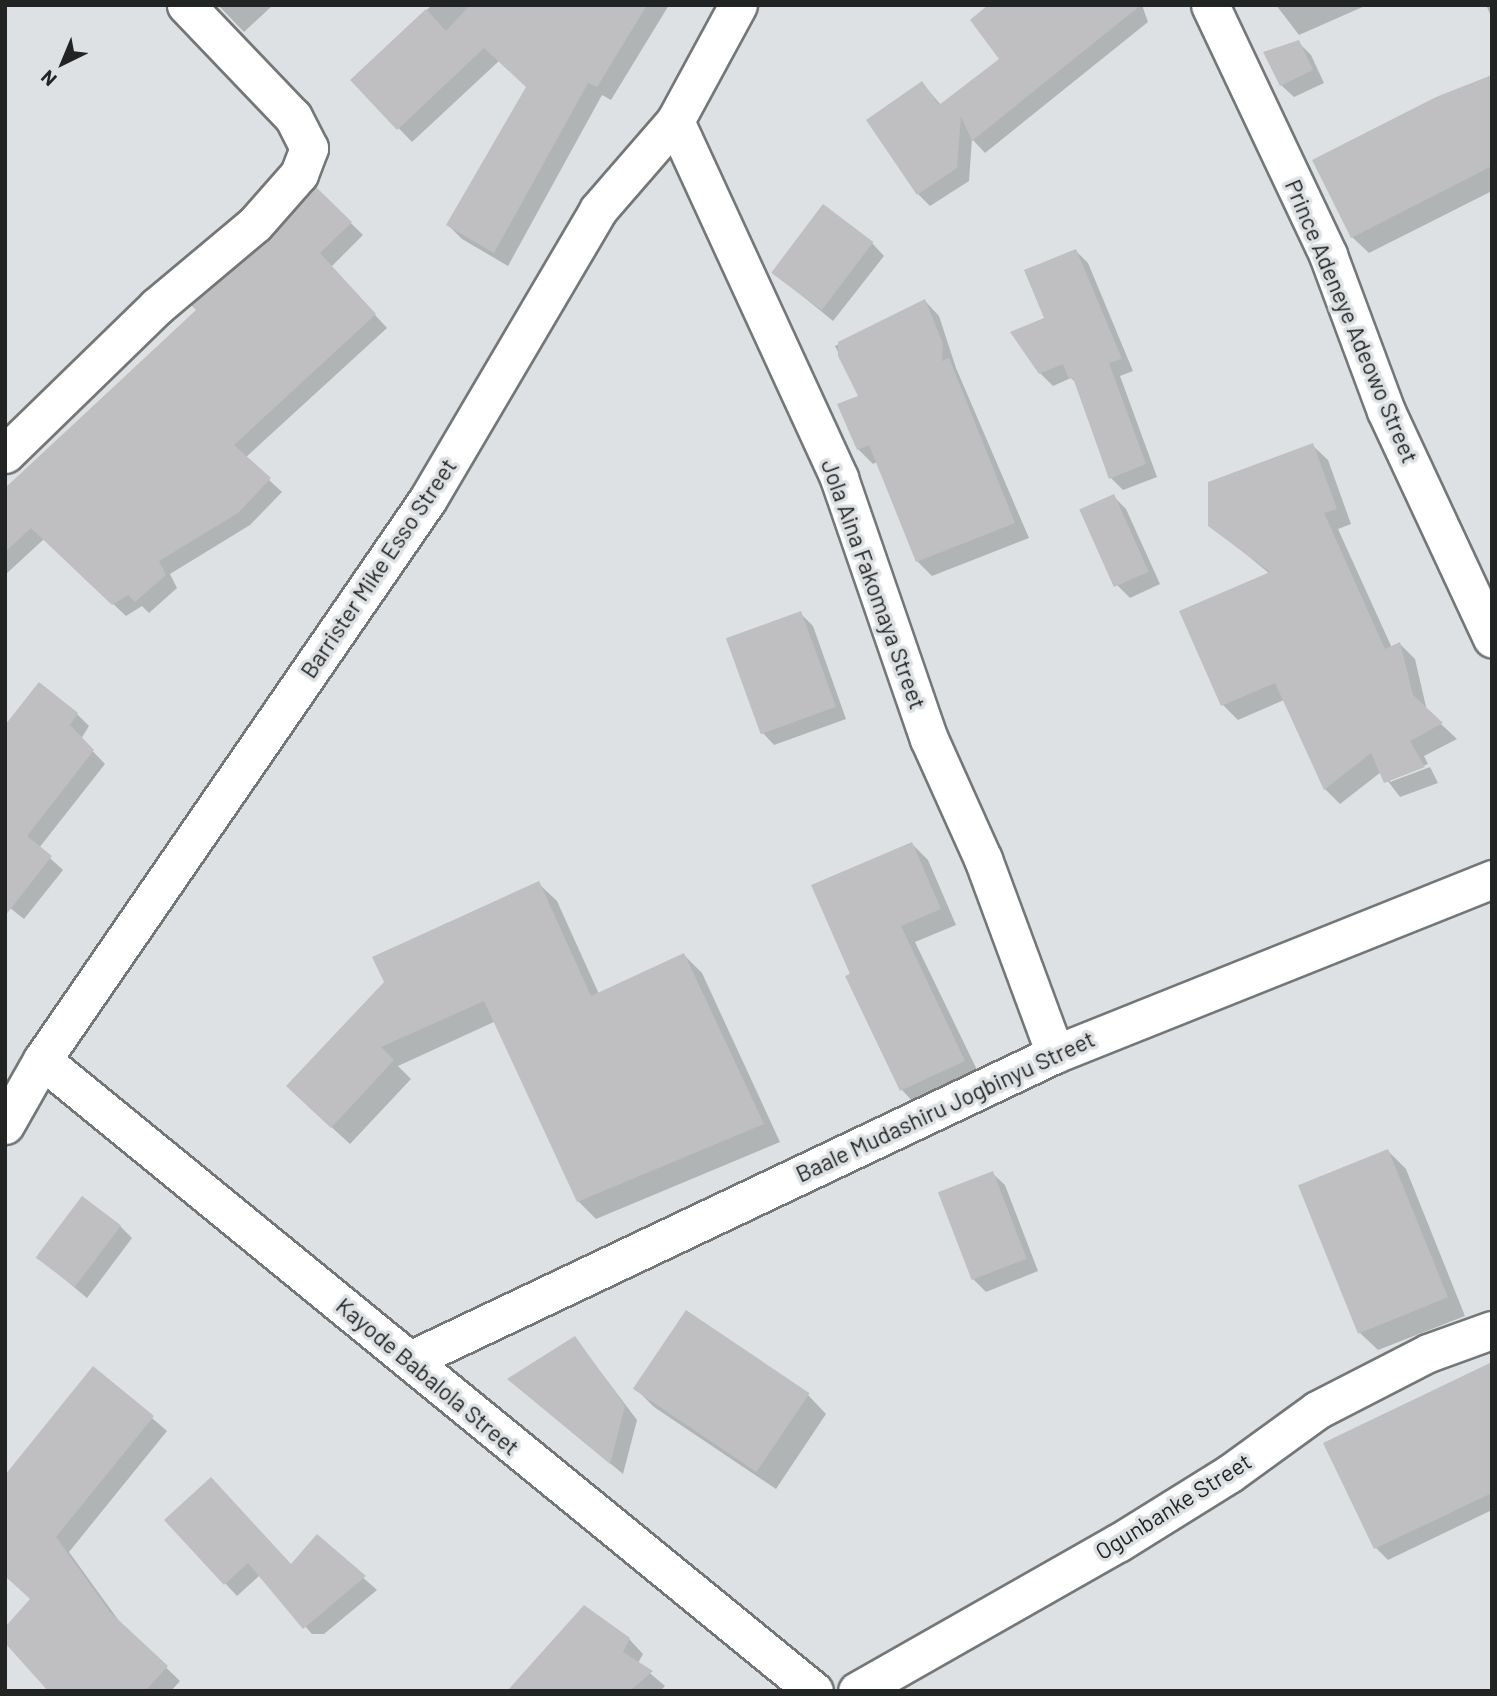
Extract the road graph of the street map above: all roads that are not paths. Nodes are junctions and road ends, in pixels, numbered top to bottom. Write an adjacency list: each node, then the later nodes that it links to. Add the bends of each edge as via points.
1 (186, 5): 5 (street, via 293,117 309,148 299,174 255,224 156,307)
2 (738, 5): 4 (street, Barrister Mike Esso Street)
3 (1210, 5): 6 (street, Prince Adeneye Adeowo Street, via 1328,255 1386,411)
4 (675, 121): 8 (street, Jola Aina Fakomaya Street, via 839,478 929,739 984,859); 9 (street, Barrister Mike Esso Street, via 598,210 428,499)
5 (5, 454)
6 (1492, 638)
7 (1492, 878): 8 (street, Baale Mudashiru Jogbinyu Street)
8 (1055, 1054): 12 (street, Baale Mudashiru Jogbinyu Street)
9 (42, 1060): 10 (street, Barrister Mike Esso Street); 12 (street, Kayode Babalola Street)
10 (5, 1125)
11 (1492, 1330): 14 (street, Ogunbanke Street, via 1428,1353 1317,1410 1229,1474 1118,1543)
12 (410, 1360): 13 (street, Kayode Babalola Street)
13 (814, 1691)
14 (857, 1691)

